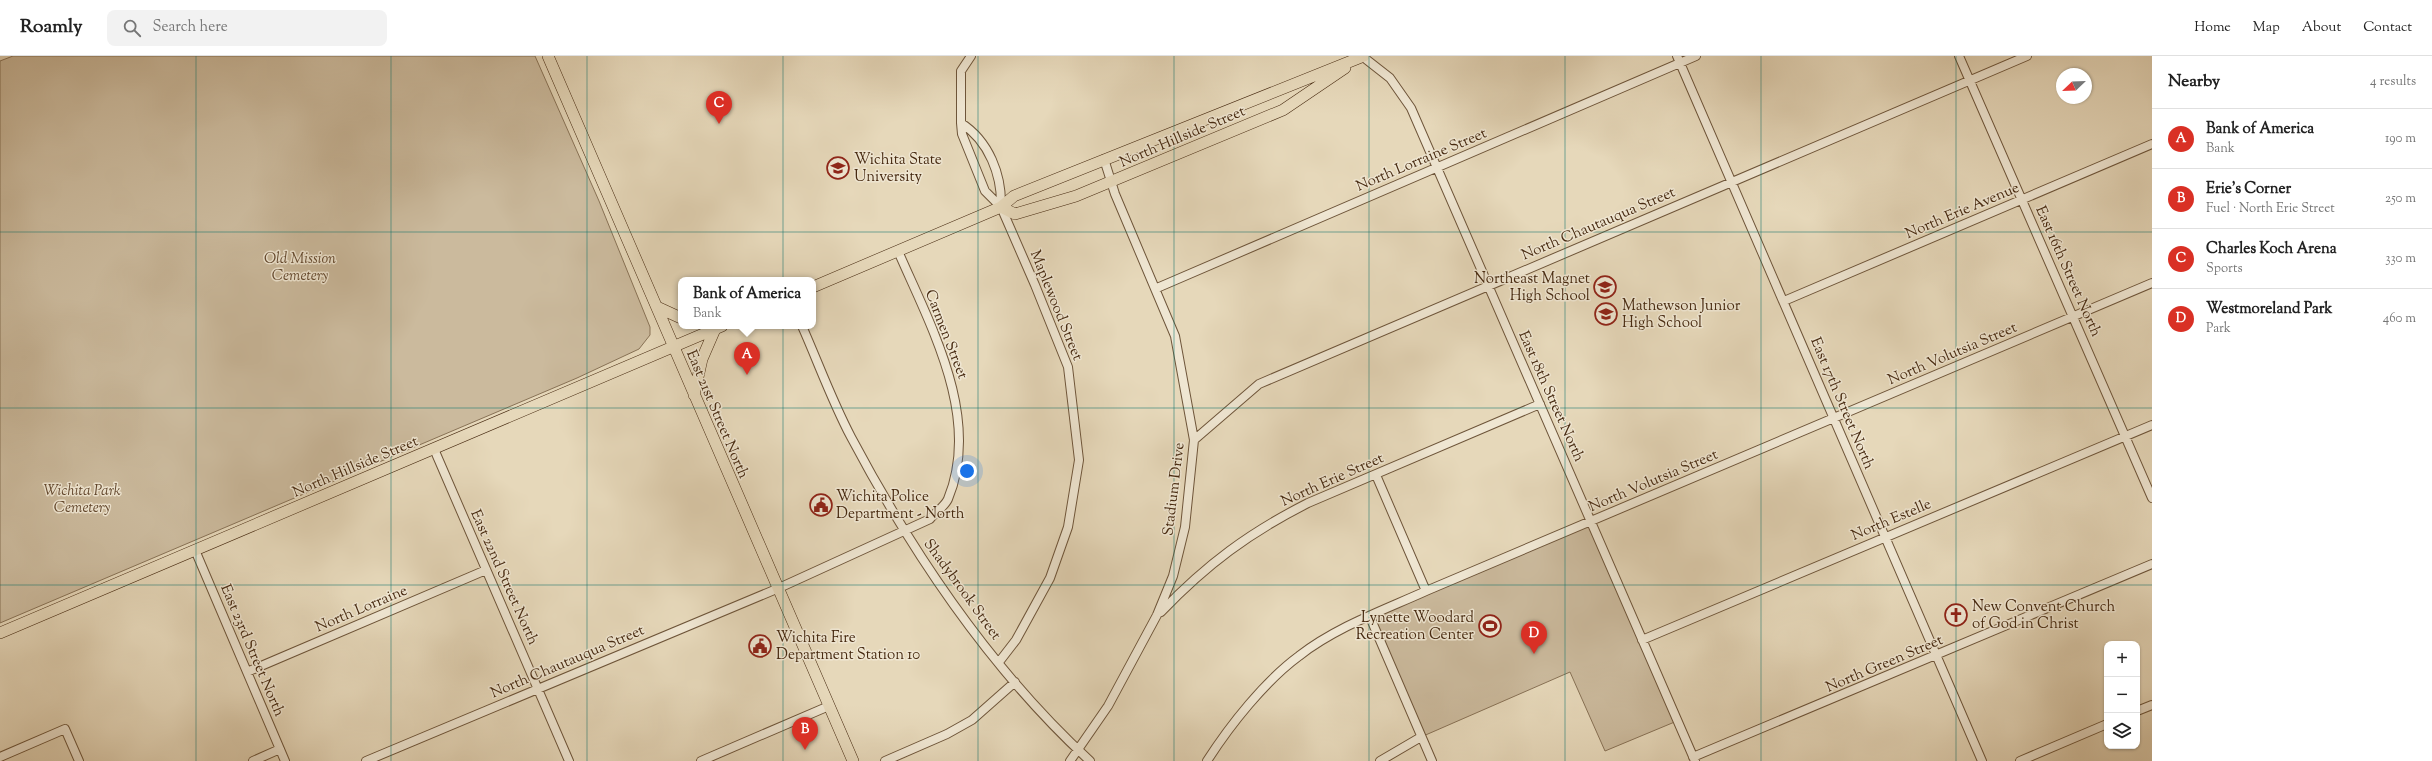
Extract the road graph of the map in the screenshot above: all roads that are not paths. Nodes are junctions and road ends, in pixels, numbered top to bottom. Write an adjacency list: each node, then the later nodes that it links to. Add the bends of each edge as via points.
1 (548, 56): 23 (main road, East 21st Street North)
2 (971, 56): 9 (street, via 961,71)
3 (1363, 56): 11 (main road, North Hillside Street); 12 (street, East 18th Street North, via 1390,78 1411,108); 13 (main road, North Hillside Street, via 1283,110)
4 (1696, 56): 7 (street, North Lorraine Street)
5 (1959, 56): 8 (street, East 16th Street North)
6 (2027, 56): 8 (street, North Chautauqua Street)
7 (1679, 59): 12 (street, North Lorraine Street); 14 (street, East 17th Street North)
8 (1970, 81): 14 (street, North Chautauqua Street); 15 (street, East 16th Street North)
9 (961, 123): 16 (street, via 962,134 985,191); 16 (street, via 975,132 986,148 1002,187)
10 (2152, 144): 15 (street, North Erie Avenue)
11 (1104, 159): 13 (street, Stadium Drive); 16 (main road, North Hillside Street, via 1014,196)
12 (1437, 167): 19 (street, East 18th Street North); 21 (street, North Lorraine Street)
13 (1111, 181): 16 (main road, North Hillside Street, via 1076,196 1015,214); 21 (street, Stadium Drive)
14 (1732, 182): 19 (street, North Chautauqua Street); 22 (street, East 17th Street North)
15 (2022, 200): 22 (street, North Erie Avenue); 24 (street, East 16th Street North)
16 (1001, 207): 17 (main road, North Hillside Street); 52 (street, Maplewood Street, via 1036,285 1068,368 1079,460 1068,526 1050,578 1016,640)
17 (898, 251): 20 (main road, North Hillside Street); 40 (street, Carmen Street, via 951,378 959,427 957,468 948,500 930,519)
18 (2152, 283): 24 (street, North Volutsia Street)
19 (1488, 285): 31 (street, East 18th Street North); 35 (street, North Chautauqua Street, via 1259,384)
20 (816, 286)
21 (1157, 288): 35 (street, Stadium Drive, via 1175,336)
22 (1784, 302): 32 (street, East 17th Street North)
23 (657, 307): 25 (main road); 29 (main road, East 21st Street North)
24 (2073, 316): 32 (street, North Volutsia Street); 34 (street, East 16th Street North)
25 (678, 317)
26 (714, 329): 29 (main road, North Hillside Street)
27 (718, 329): 30 (main road, via 702,359)
28 (803, 329): 40 (street, Shadybrook Street, via 850,435)
29 (673, 347): 30 (main road, East 21st Street North); 36 (main road, North Hillside Street)
30 (694, 395): 45 (main road, East 21st Street North)
31 (1540, 404): 37 (street, North Erie Street); 39 (street, East 18th Street North)
32 (1834, 419): 39 (street, North Volutsia Street); 41 (street, East 17th Street North)
33 (2152, 425): 34 (street, North Estelle)
34 (2126, 436): 38 (street, East 16th Street North); 41 (street, North Estelle)
35 (1194, 440): 47 (street, Stadium Drive, via 1185,528 1173,576)
36 (434, 448): 42 (main road, North Hillside Street); 44 (street, East 22nd Street North)
37 (1376, 475): 46 (street); 47 (street, North Erie Street, via 1308,503 1267,524 1231,548 1192,580)
38 (2152, 498)
39 (1591, 521): 46 (street, North Volutsia Street); 50 (street, East 18th Street North)
40 (905, 531): 45 (street, Carmen Street); 52 (street, Shadybrook Street, via 949,598)
41 (1885, 537): 50 (street, North Estelle); 51 (street, East 17th Street North)
42 (195, 550): 49 (main road, North Hillside Street); 53 (street, East 23rd Street North)
43 (2152, 564): 51 (street, North Green Street)
44 (486, 570): 53 (street, North Lorraine); 55 (street, East 22nd Street North)
45 (779, 588): 55 (street, North Chautauqua Street); 57 (main road, East 21st Street North)
46 (1426, 591): 48 (street, North Volutsia Street)
47 (1157, 615): 62 (street, Stadium Drive, via 1108,706)
48 (1370, 617): 60 (street); 75 (street, North Volutsia Street, via 1326,638 1298,656 1259,694)
49 (0, 633)
50 (1642, 640): 64 (street, East 18th Street North)
51 (1937, 656): 64 (street, North Green Street); 78 (street, East 17th Street North)
52 (999, 662): 54 (street, Shadybrook Street)
53 (247, 672): 61 (street, East 23rd Street North)
54 (1015, 682): 62 (street, Shadybrook Street); 72 (street, via 972,720 947,734)
55 (538, 689): 68 (street, North Chautauqua Street); 69 (street, East 22nd Street North)
56 (2152, 705): 58 (street)
57 (829, 706): 70 (street); 71 (main road, East 21st Street North)
58 (2140, 710)
59 (2104, 725): 79 (street)
60 (1421, 737): 76 (street); 77 (street)
61 (280, 749): 66 (street); 67 (street, East 23rd Street North)
62 (1077, 750): 73 (street, Stadium Drive); 74 (street, Shadybrook Street)
63 (0, 757): 65 (street, via 65,730)
64 (1694, 759)
65 (79, 761)
66 (253, 761)
67 (285, 761)
68 (366, 761)
69 (569, 761)
70 (701, 761)
71 (853, 761)
72 (885, 761)
73 (1070, 761)
74 (1090, 761)
75 (1208, 761)
76 (1380, 761)
77 (1432, 761)
78 (1982, 761)
79 (2020, 761)

